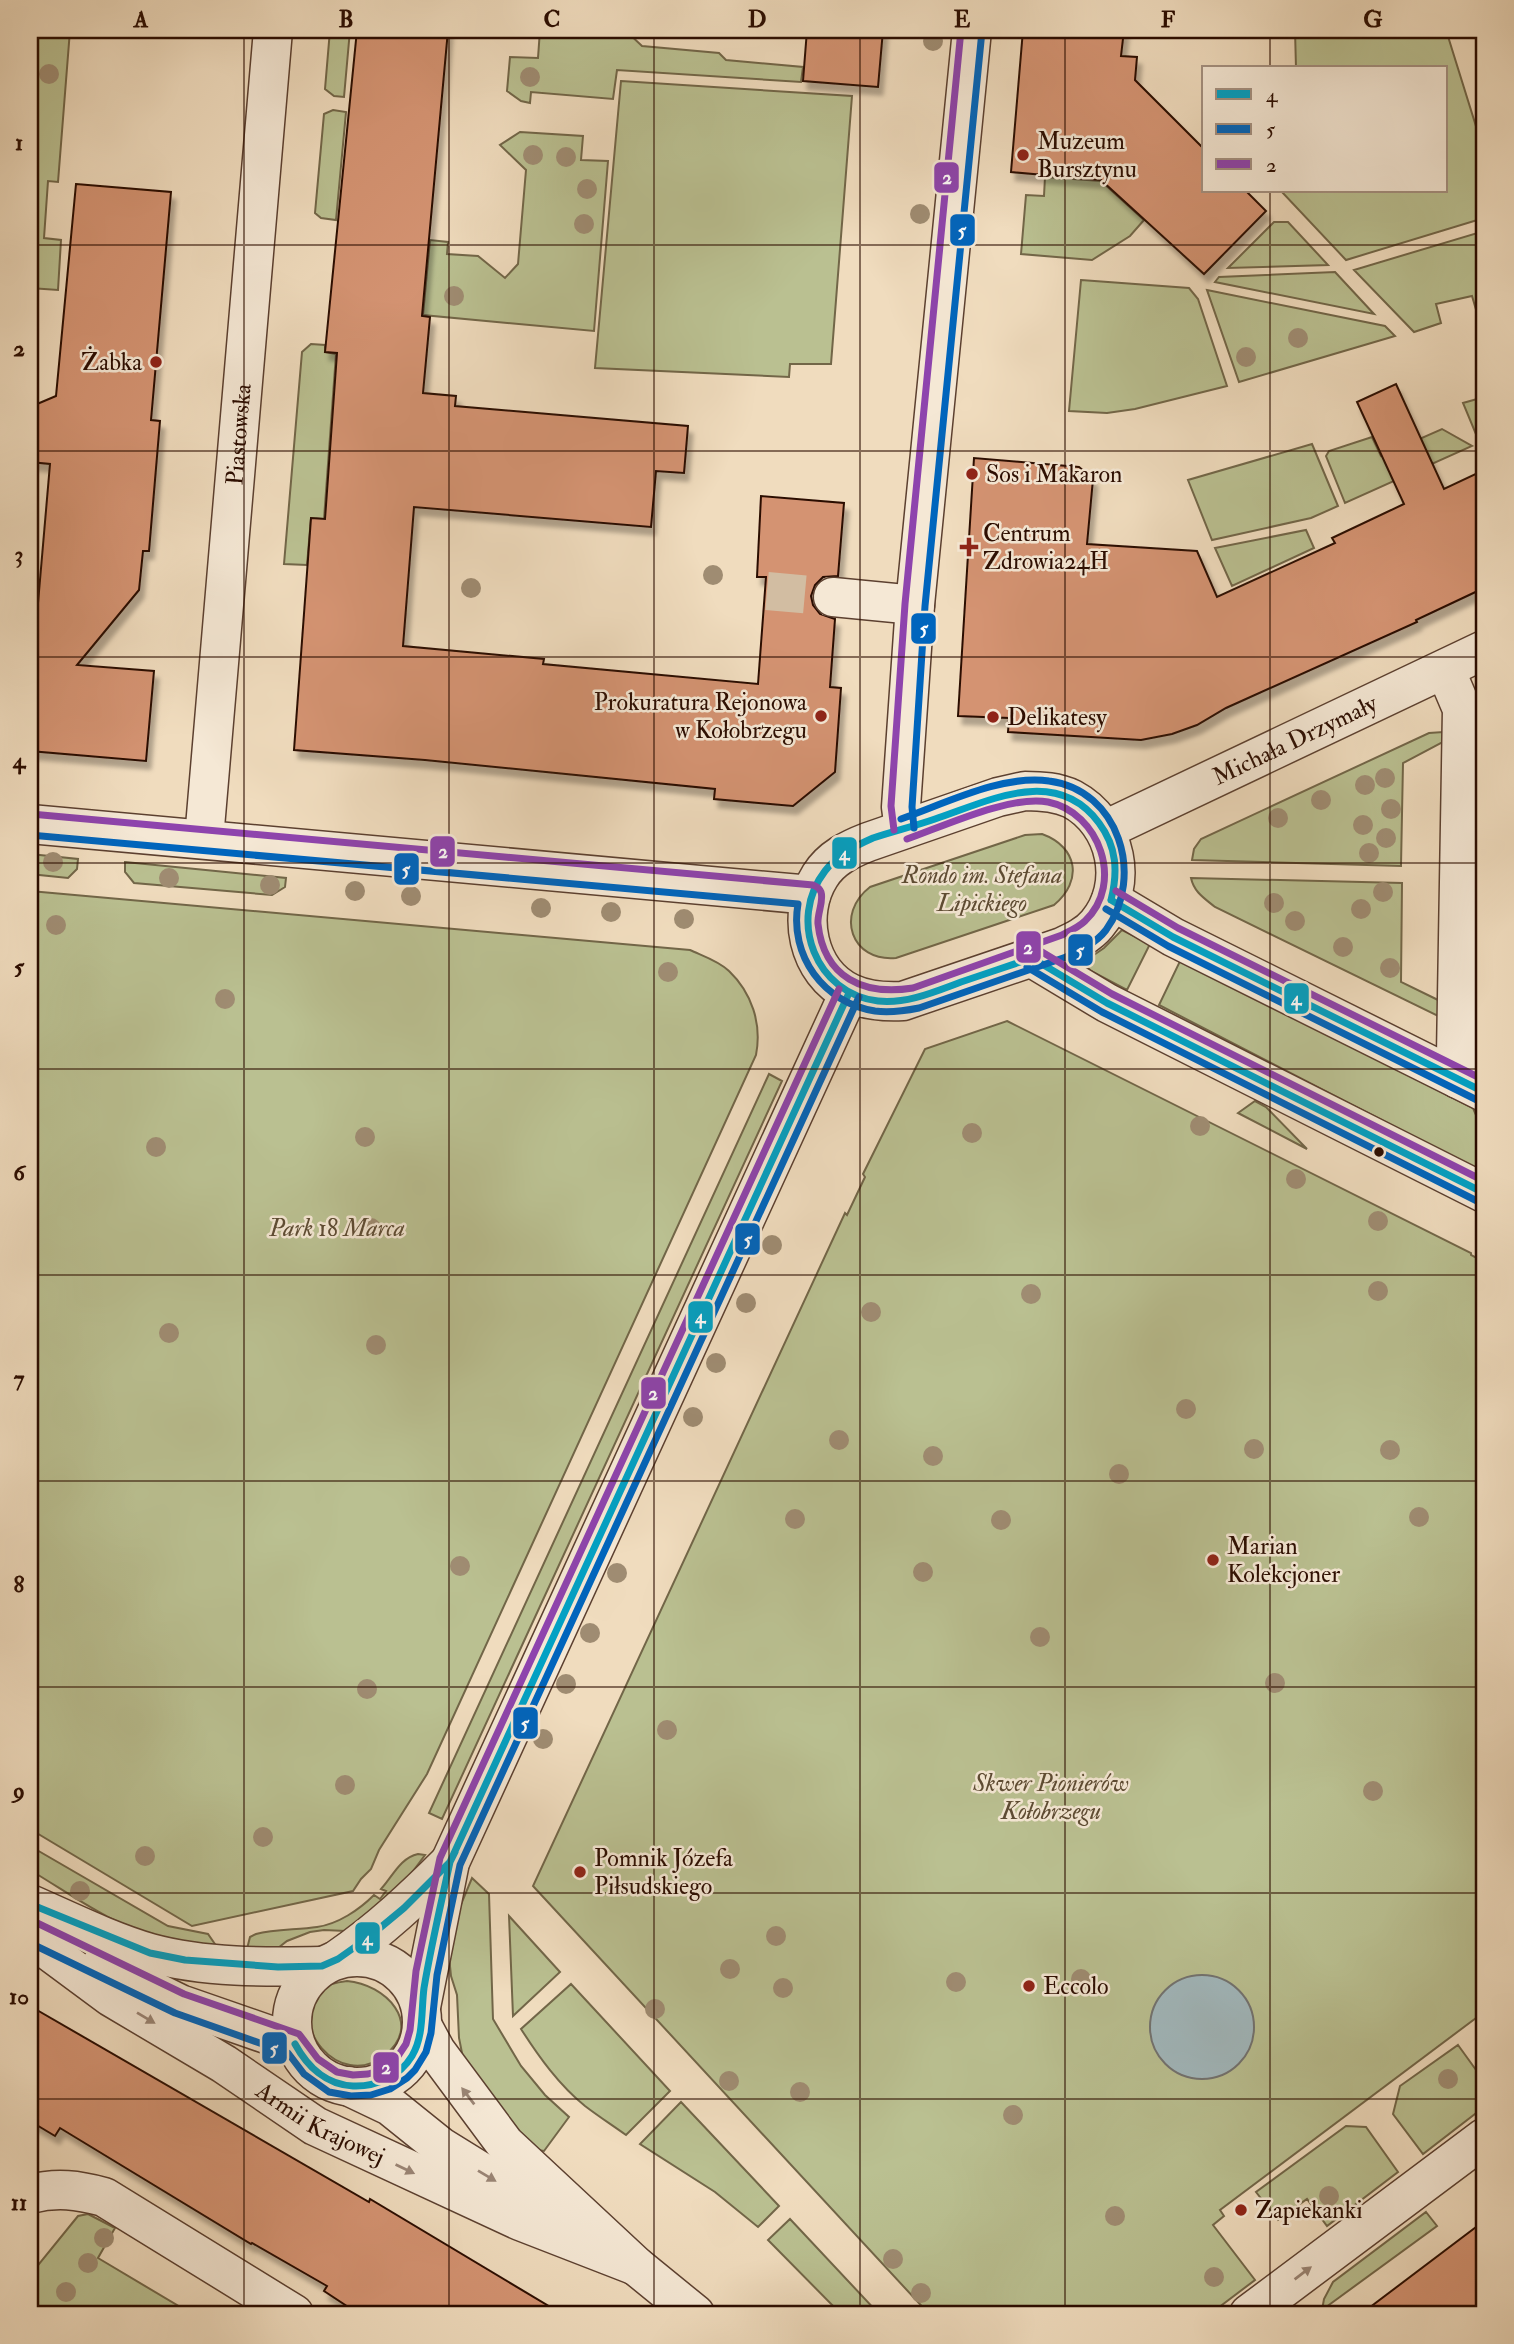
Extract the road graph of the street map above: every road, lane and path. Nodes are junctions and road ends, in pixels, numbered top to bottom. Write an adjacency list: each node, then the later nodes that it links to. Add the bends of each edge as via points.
1 (273, 30): 10 (street, Piastowska)
2 (972, 30): 4 (street)
3 (833, 597): 4 (street)
4 (915, 605): 8 (street, via 901,807)
5 (1484, 650): 6 (street, Michała Drzymały)
6 (1444, 669): 9 (street, Michała Drzymały); 15 (street, via 1461,709 1455,1055)
7 (30, 824): 10 (street)
8 (904, 829): 9 (street, via 1026,790 1050,791 1072,799); 11 (street, via 848,849 821,874)
9 (1105, 830): 12 (street, via 1116,865)
10 (204, 839): 11 (street)
11 (811, 895): 14 (street, via 806,921 810,944 818,963)
12 (1111, 900): 13 (street, via 1081,938); 15 (street, via 1173,937)
13 (1032, 958): 14 (street, via 903,1001 879,1002); 16 (street, via 1107,1003)
14 (849, 993): 17 (street)
15 (1471, 1085)
16 (1484, 1194)
17 (450, 1862): 21 (street, via 404,1908); 22 (street)
18 (30, 1904): 21 (street, via 119,1942 173,1958 228,1965)
19 (30, 1931): 23 (street, via 180,2004)
20 (30, 1937): 27 (street, Armii Krajowej, one-way to 27, via 111,1997 224,2064 315,2126 520,2221)
21 (330, 1962): 22 (street, via 356,1956 390,1965 414,1991); 23 (street, via 308,1977 298,1992 292,2009)
22 (422, 2016): 24 (street, via 419,2042 399,2072 366,2086); 27 (street, Armii Krajowej, one-way to 22, via 505,2144 436,2052)
23 (295, 2044): 24 (street, via 316,2073)
24 (348, 2086): 27 (street, Armii Krajowej, one-way to 27, via 390,2106 441,2147)
25 (1484, 2138): 30 (street, one-way to 25)
26 (30, 2194): 28 (street, via 78,2190 104,2197)
27 (636, 2266): 29 (street, Armii Krajowej)
28 (293, 2314)
29 (695, 2314)
30 (1249, 2314)

